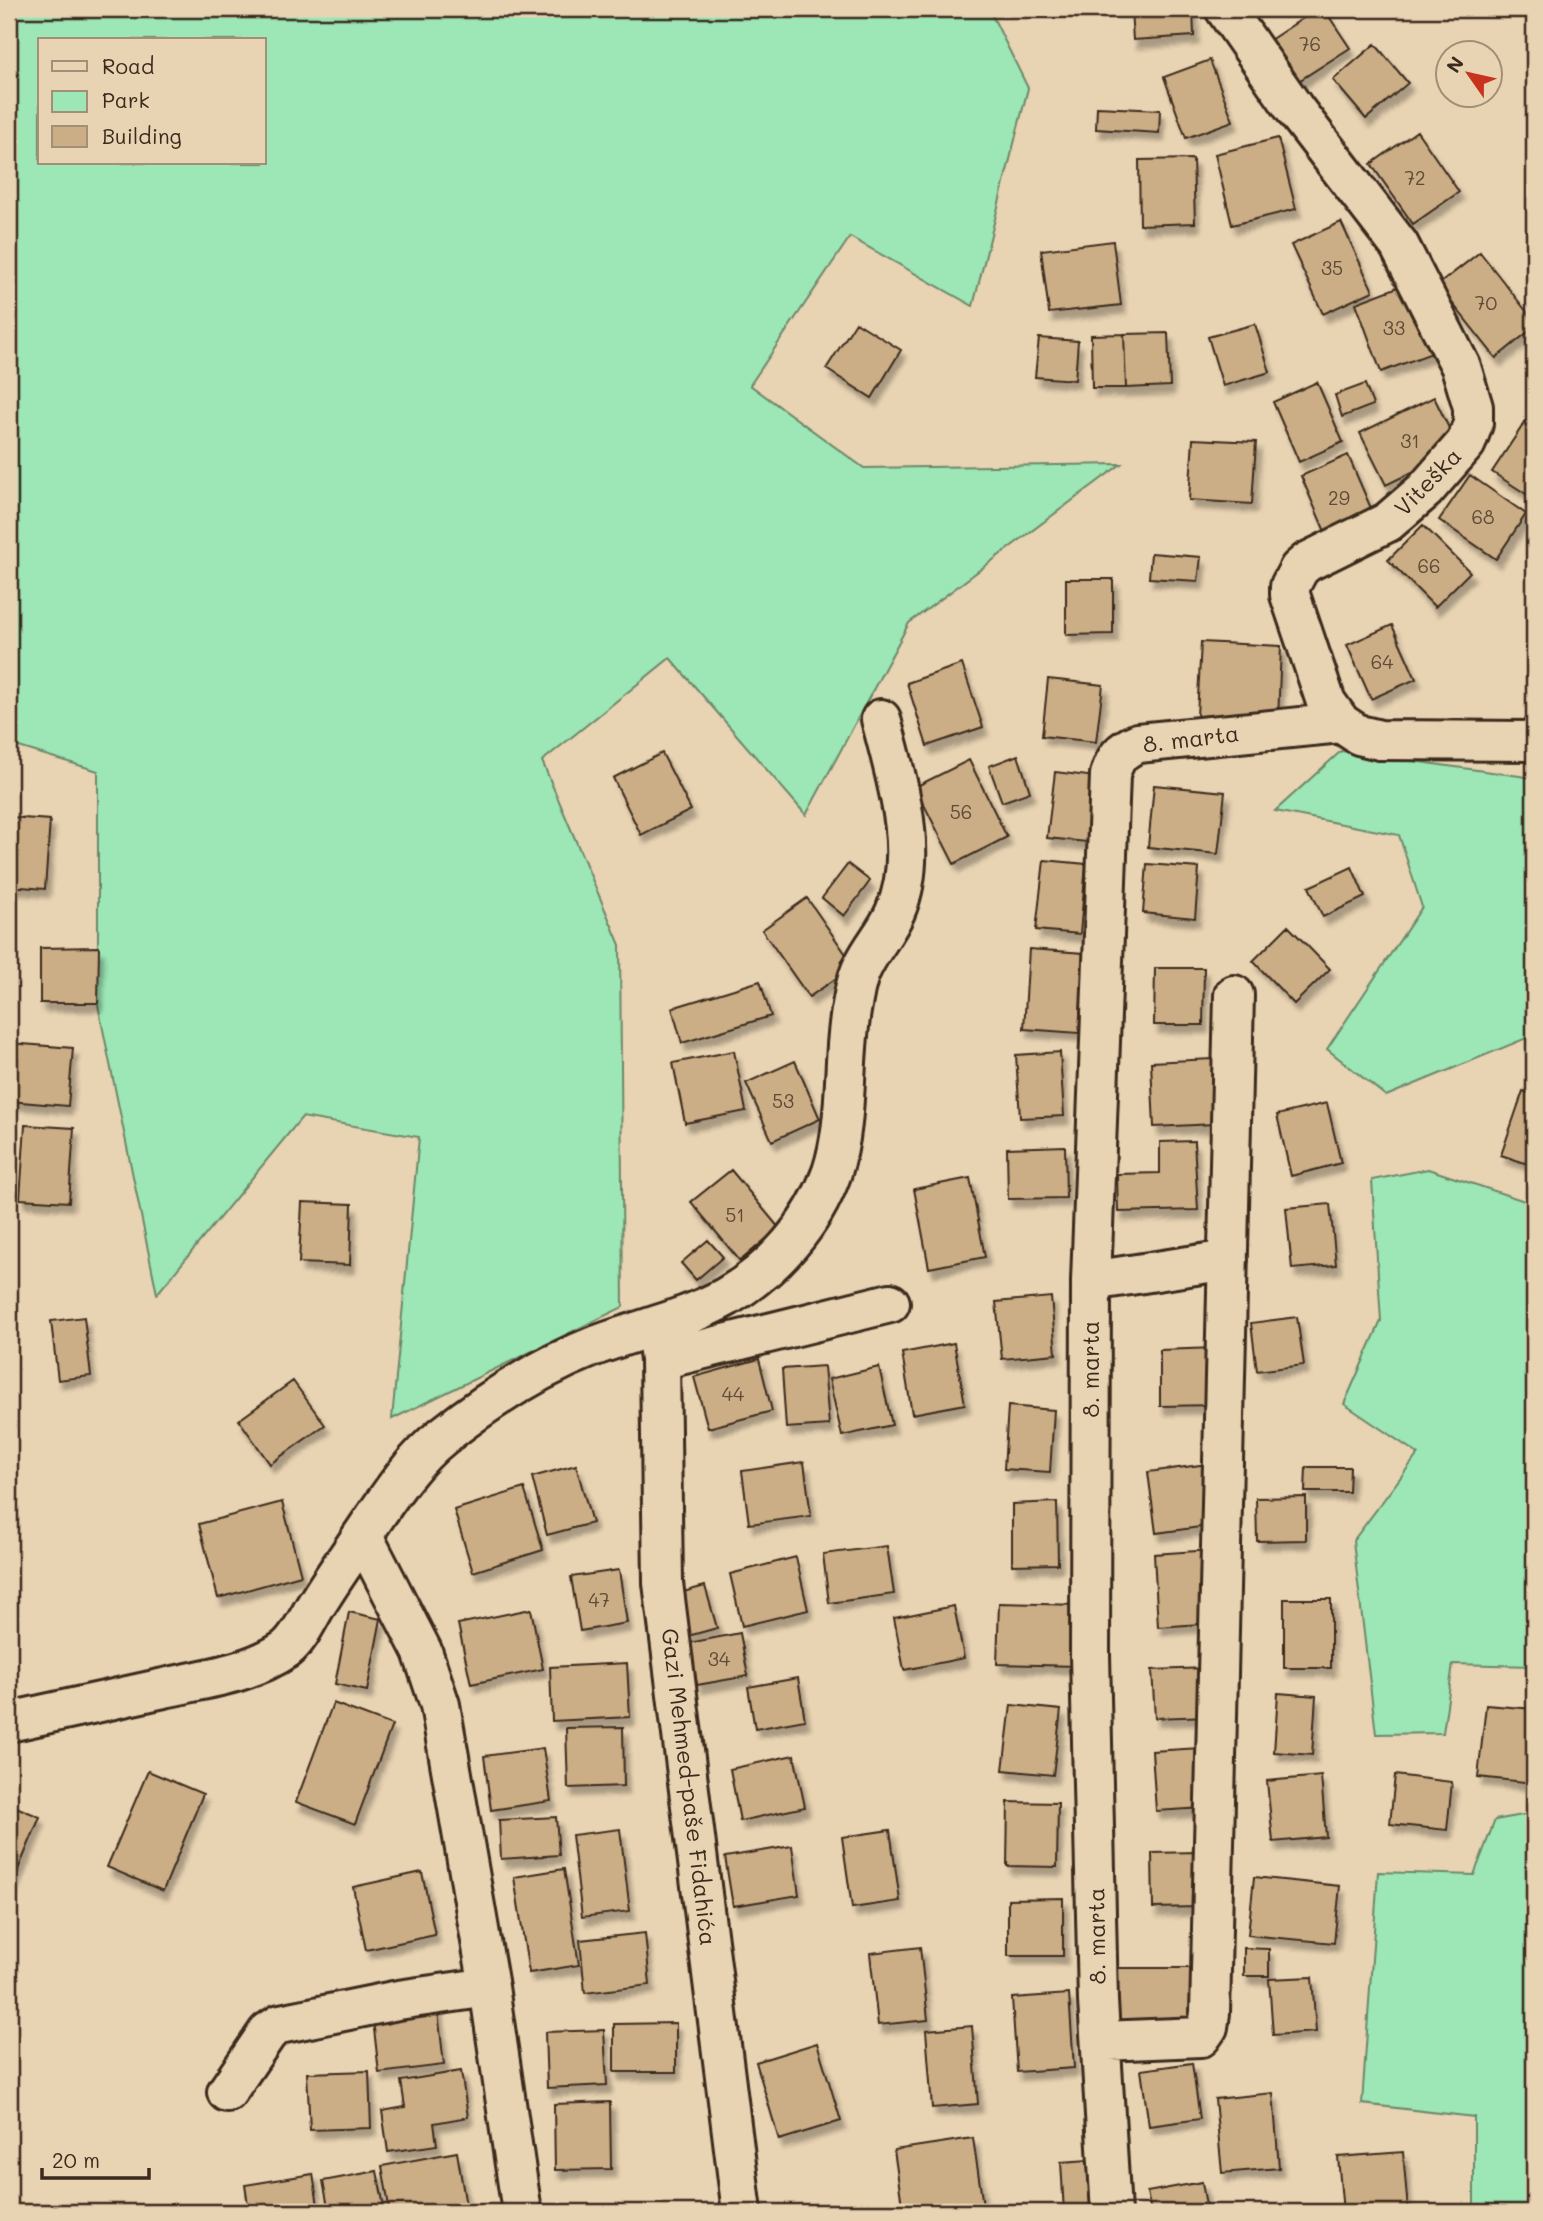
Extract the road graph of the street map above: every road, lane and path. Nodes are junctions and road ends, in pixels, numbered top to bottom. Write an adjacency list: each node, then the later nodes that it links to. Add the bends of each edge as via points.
1 (1225, 9): 3 (street, Viteška, via 1399,245 1461,367 1473,407 1473,424 1465,443 1425,490 1388,522 1307,562 1293,577 1290,596 1326,702)
2 (881, 719): 9 (street, via 901,799 905,867 894,915 862,966 853,996 840,1139 832,1172 794,1241 760,1273)
3 (1342, 723): 4 (street, via 1360,735 1380,740); 7 (street, 8. marta, via 1138,743 1115,759 1110,775)
4 (1534, 741)
5 (1234, 995): 6 (street)
6 (1228, 1260): 7 (street); 13 (street, via 1208,2027 1201,2037)
7 (1091, 1281): 13 (street, 8. marta, via 1090,1655)
8 (890, 1303): 9 (street)
9 (658, 1343): 10 (street, via 590,1348 480,1409 438,1440 412,1467); 16 (street, Gazi Mehmed-paše Fidahića, via 663,1583)
10 (363, 1536): 11 (street, via 288,1648 269,1658 220,1675); 12 (street, via 433,1678)
11 (9, 1722)
12 (489, 1987): 14 (street, via 280,2024 268,2032); 15 (street)
13 (1102, 2041): 17 (street, 8. marta)
14 (227, 2092)
15 (522, 2212)
16 (742, 2212)
17 (1111, 2212)

